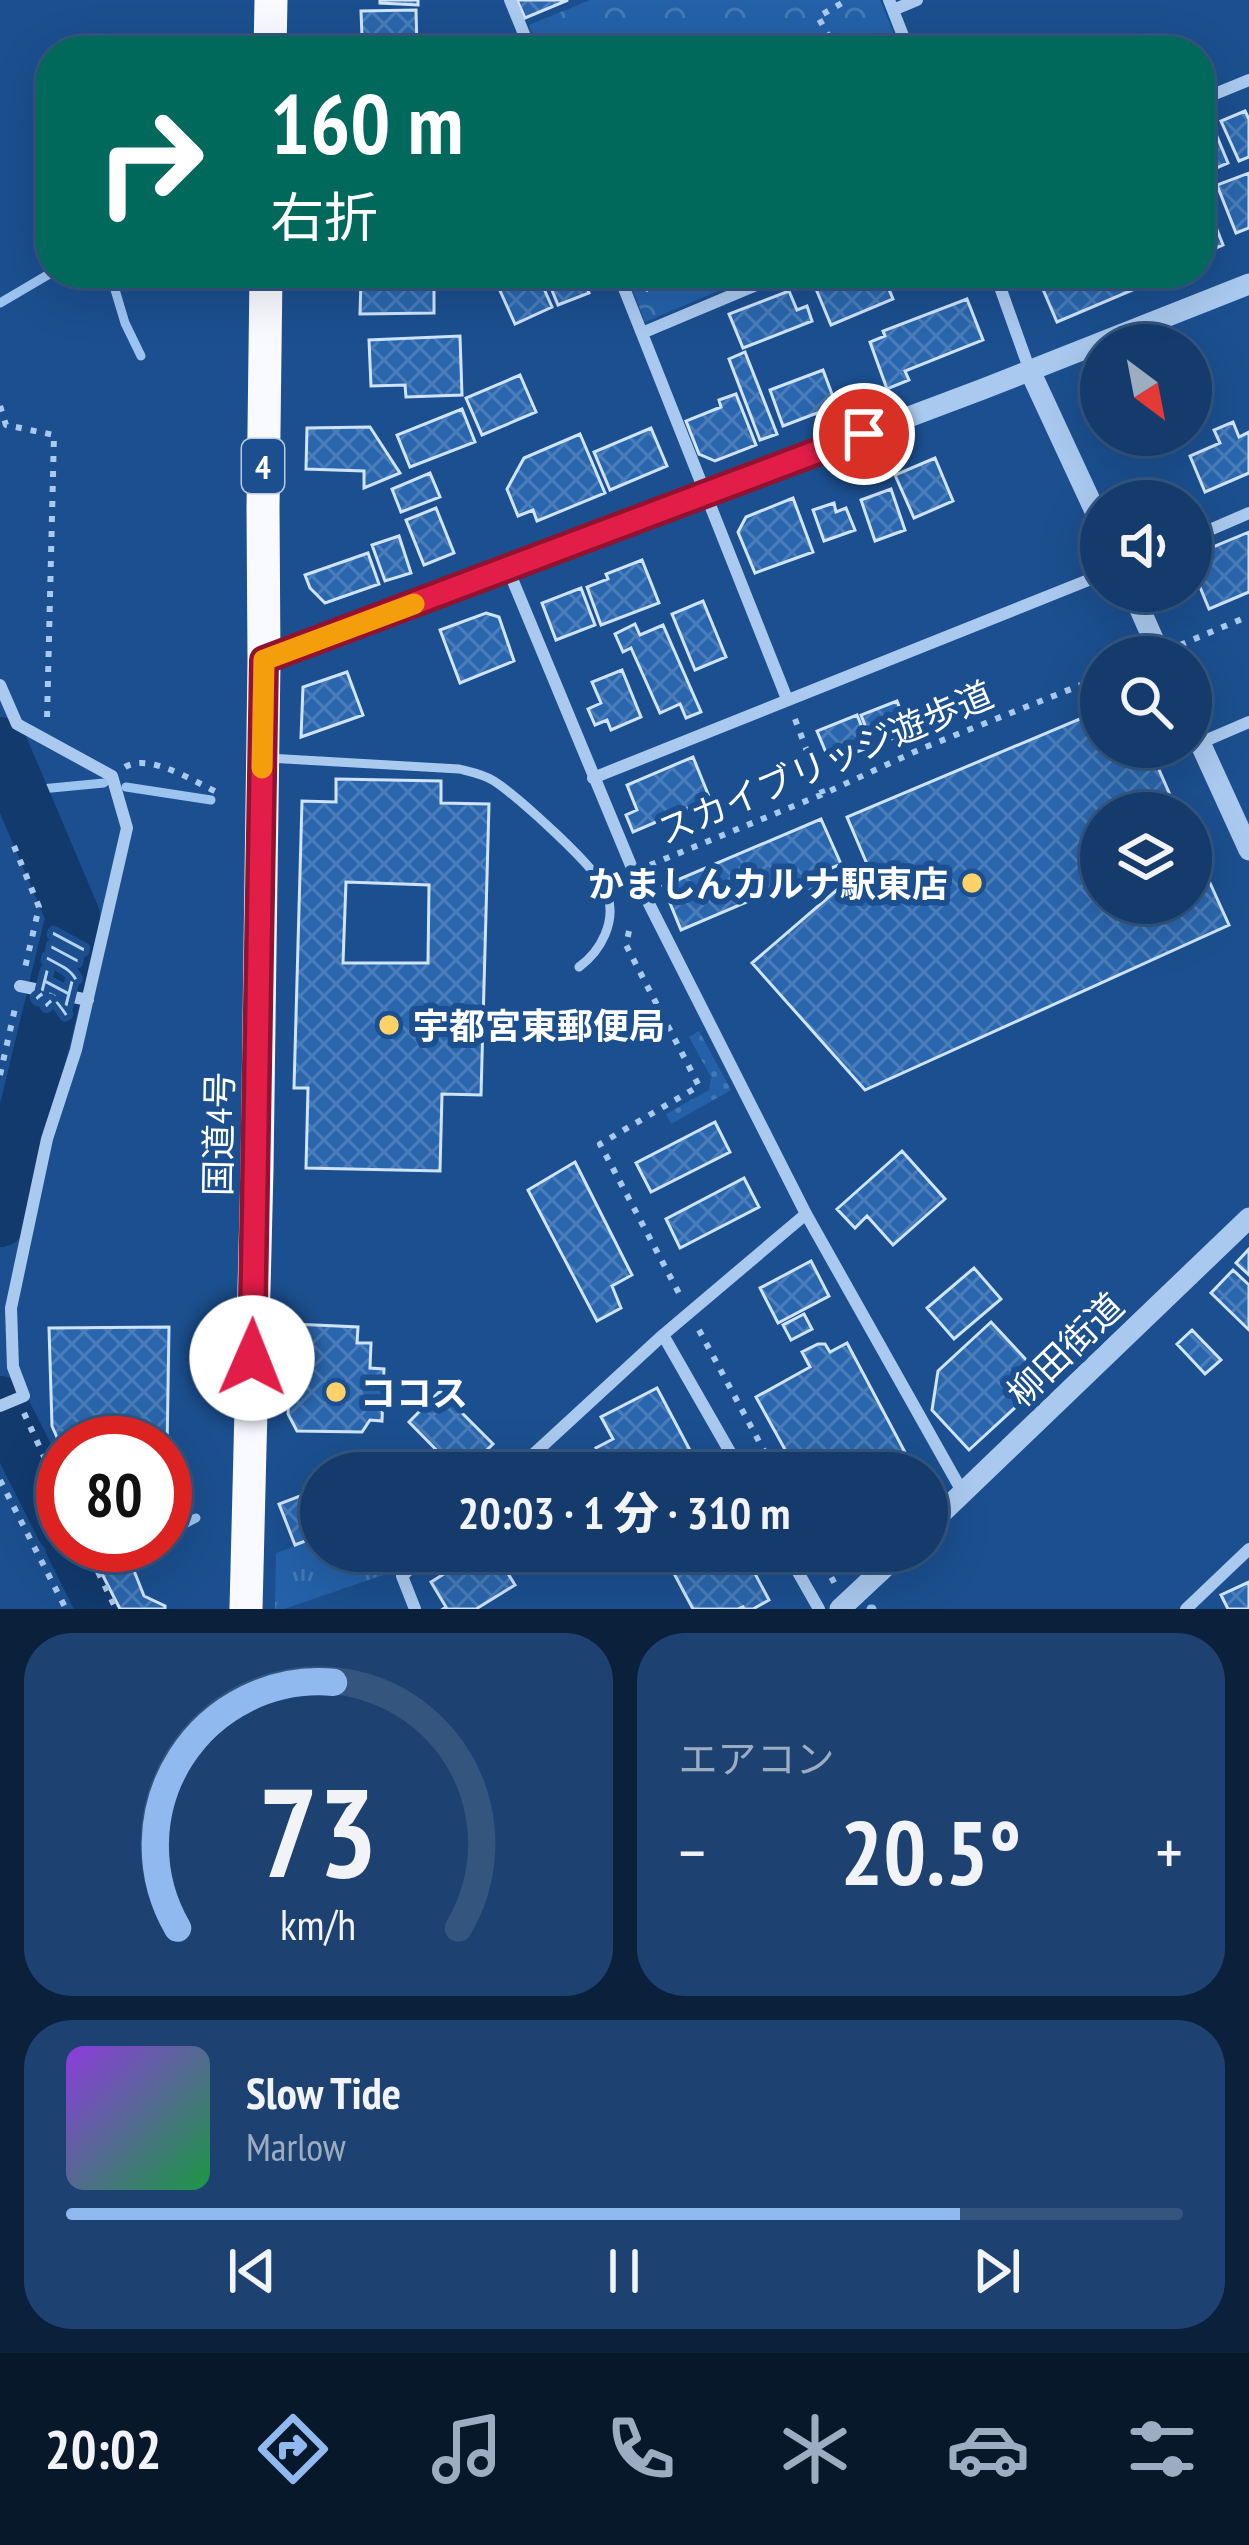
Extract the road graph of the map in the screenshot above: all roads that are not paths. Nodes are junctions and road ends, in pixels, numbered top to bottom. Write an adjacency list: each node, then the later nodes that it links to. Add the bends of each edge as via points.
1 (271, 0): 5 (highway)
2 (510, 0): 6 (street)
3 (917, 0): 4 (street)
4 (891, 5): 7 (street)
5 (270, 36)
6 (525, 36)
7 (903, 36)
8 (1249, 80): 9 (street)
9 (1215, 94)
10 (1249, 284): 16 (street)
11 (266, 288): 23 (highway, 4)
12 (624, 288): 15 (street)
13 (748, 288): 15 (street)
14 (1000, 288): 16 (street)
15 (642, 333): 18 (street)
16 (1030, 371): 17 (street); 18 (street)
17 (1081, 480)
18 (705, 494): 21 (street); 25 (street)
19 (1249, 513): 20 (street)
20 (1212, 529)
21 (508, 569): 23 (street); 30 (street)
22 (1080, 583): 25 (street)
23 (264, 660): 28 (highway, 国道4号 / 4)
24 (0, 685): 34 (street, via 16,724 112,776 127,828)
25 (787, 699): 30 (street)
26 (1249, 722): 27 (street)
27 (1212, 730)
28 (262, 757): 32 (lane, via 459,769 495,782 575,852 608,893 603,941); 48 (highway, 国道4号 / 4)
29 (1212, 768): 31 (street)
30 (593, 778): 35 (street)
31 (1249, 850)
32 (579, 967)
33 (27, 988): 34 (street)
34 (82, 999): 38 (street, via 11,1309 13,1367 24,1396)
35 (806, 1214): 37 (street); 41 (street)
36 (1249, 1217): 41 (street, 柳田街道)
37 (663, 1335): 39 (street); 40 (street)
38 (9, 1402)
39 (536, 1452)
40 (730, 1452)
41 (963, 1493): 42 (street, 柳田街道)
42 (948, 1507)
43 (1249, 1550): 51 (street)
44 (406, 1572): 49 (street)
45 (798, 1572): 50 (street)
46 (880, 1572): 47 (street)
47 (843, 1607)
48 (246, 1609)
49 (415, 1609)
50 (819, 1609)
51 (1186, 1609)

